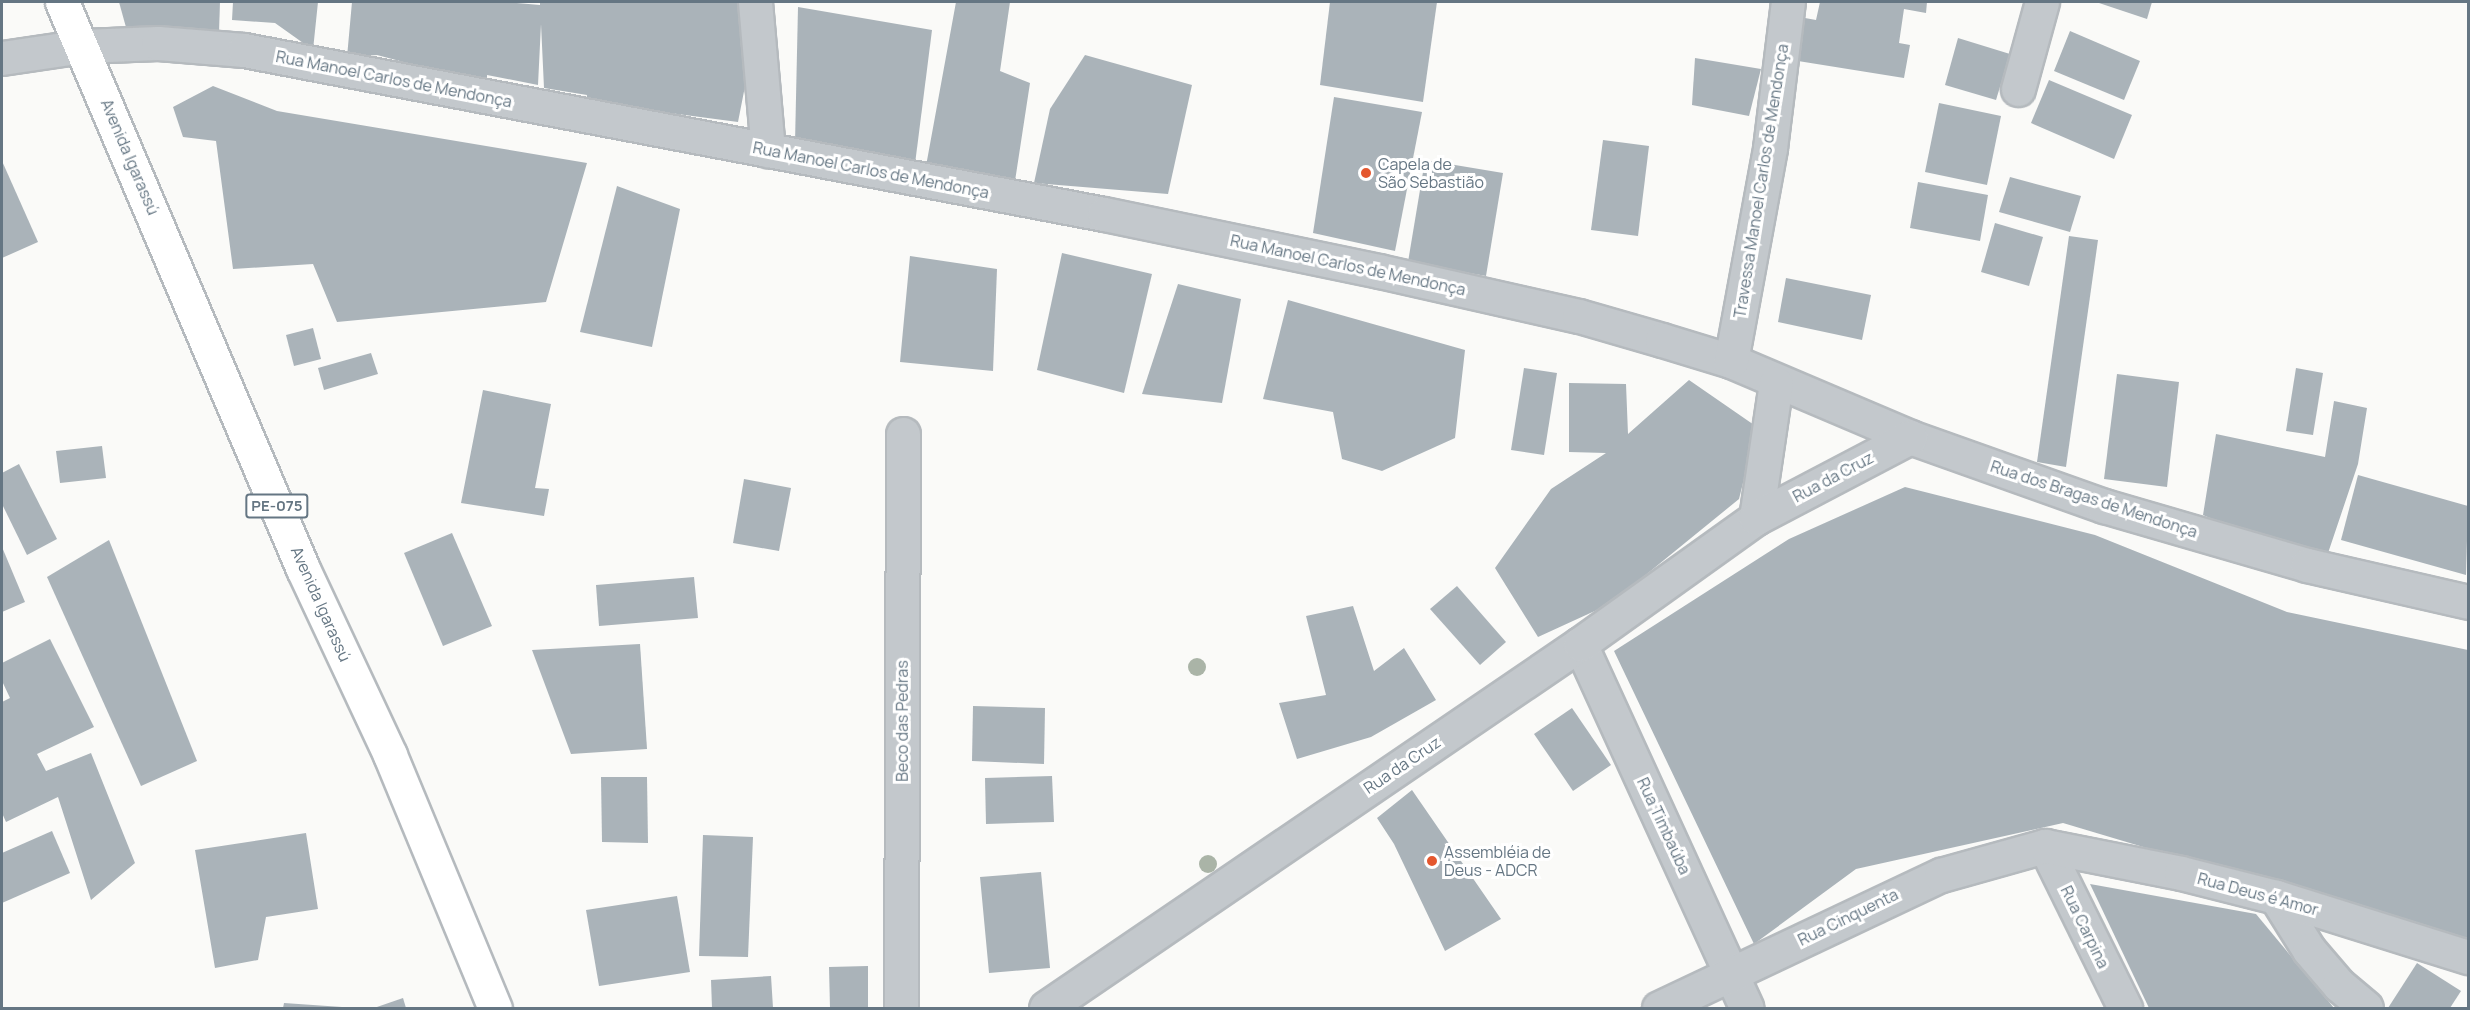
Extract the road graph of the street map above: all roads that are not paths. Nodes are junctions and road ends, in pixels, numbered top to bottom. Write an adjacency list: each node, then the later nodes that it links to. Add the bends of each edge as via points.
1 (62, 2): 5 (main road, Avenida Igarassú / PE-075)
2 (755, 2): 8 (street)
3 (1788, 2): 9 (street, Travessa Manoel Carlos de Mendonça, via 1770,148)
4 (2042, 2): 7 (street)
5 (83, 45): 6 (street, Rua Manoel Carlos de Mendonça); 8 (street, Rua Manoel Carlos de Mendonça, via 158,43 244,50); 20 (main road, Avenida Igarassú / PE-075, via 303,569 390,755)
6 (2, 58)
7 (2018, 89)
8 (768, 150): 9 (street, Rua Manoel Carlos de Mendonça, via 1379,271 1580,316)
9 (1731, 361): 10 (street, Rua dos Bragas de Mendonça)
10 (1776, 383): 12 (street, Rua dos Bragas de Mendonça); 13 (street)
11 (903, 434): 21 (street, Beco das Pedras)
12 (1910, 437): 13 (street, Rua da Cruz); 14 (street, Rua dos Bragas de Mendonça, via 2114,509 2307,565)
13 (1756, 518): 15 (street, Rua da Cruz)
14 (2469, 602)
15 (1580, 644): 19 (street, Rua Timbaúba); 22 (street, Rua da Cruz)
16 (2045, 846): 17 (street, Rua Deus é Amor); 19 (street, Rua Cinquenta, via 1941,875); 25 (street, Rua Carpina)
17 (2276, 897): 18 (street, Rua Deus é Amor); 26 (street, via 2309,950 2339,986)
18 (2469, 957)
19 (1731, 973): 23 (street, Rua Cinquenta); 24 (street, Rua Timbaúba)
20 (495, 1008)
21 (901, 1008)
22 (1046, 1008)
23 (1659, 1008)
24 (1747, 1008)
25 (2124, 1008)
26 (2366, 1008)

